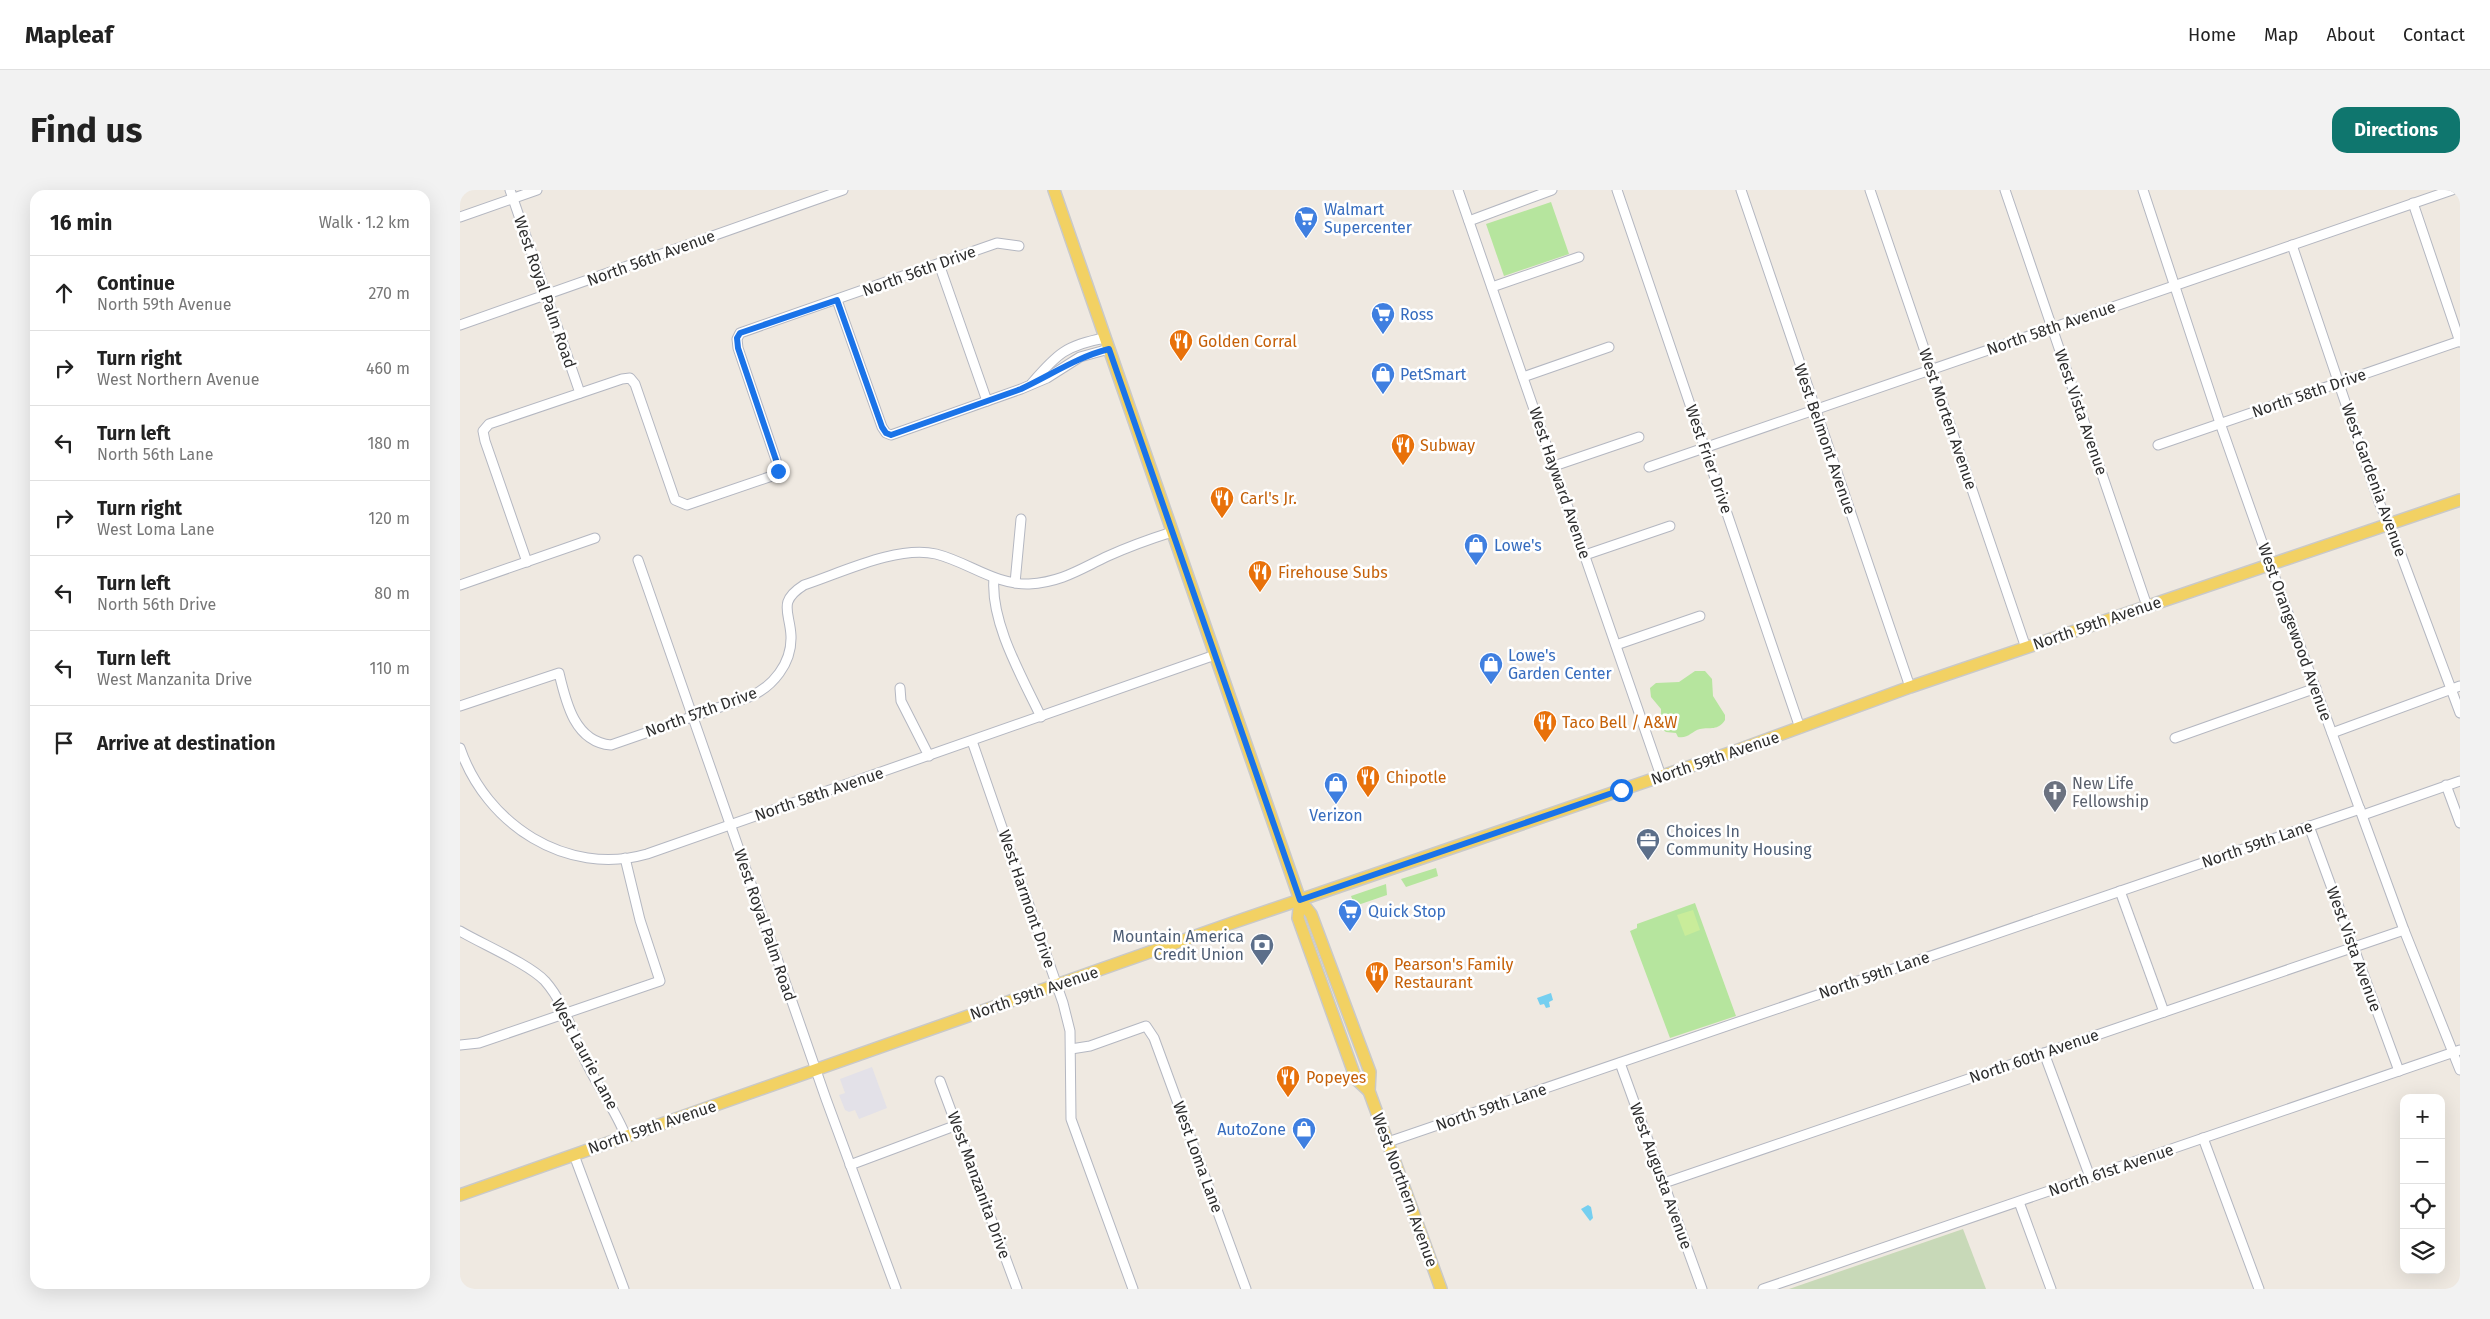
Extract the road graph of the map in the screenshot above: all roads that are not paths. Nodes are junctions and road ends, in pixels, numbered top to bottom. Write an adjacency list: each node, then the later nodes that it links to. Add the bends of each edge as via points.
1 (537, 190): 12 (street)
2 (842, 190): 22 (street, North 56th Avenue)
3 (1054, 190): 27 (main road, West Northern Avenue)
4 (1458, 190): 15 (street, West Hayward Avenue)
5 (1552, 190): 15 (street)
6 (1617, 190): 39 (street, West Frier Drive)
7 (1741, 190): 35 (street, West Belmont Avenue)
8 (1870, 190): 29 (street, West Morten Avenue)
9 (2006, 190): 25 (street, West Vista Avenue)
10 (2143, 190): 20 (street, West Orangewood Avenue)
11 (2452, 190): 13 (street, North 58th Avenue)
12 (511, 194): 14 (street); 22 (street, West Royal Palm Road)
13 (2414, 203): 16 (street, North 58th Avenue); 26 (street)
14 (460, 217)
15 (1469, 221): 21 (street, West Hayward Avenue)
16 (2292, 245): 20 (street, North 58th Avenue); 31 (street, West Gardenia Avenue)
17 (1019, 246): 19 (street, North 56th Drive, via 997,243)
18 (1579, 257): 21 (street)
19 (939, 264): 23 (street, North 56th Drive); 34 (street)
20 (2175, 285): 25 (street, North 58th Avenue); 36 (street, West Orangewood Avenue)
21 (1492, 287): 30 (street, West Hayward Avenue)
22 (546, 295): 24 (street, North 56th Avenue); 33 (street, West Royal Palm Road)
23 (837, 300): 33 (street, North 56th Drive, via 740,333 737,338 776,460 778,471 772,476 687,505 681,504 675,500 635,384 630,378); 34 (street, via 886,433 891,435)
24 (460, 325)
25 (2053, 328): 29 (street, North 58th Avenue); 55 (street, West Vista Avenue)
26 (2460, 342): 31 (street, North 58th Drive)
27 (1107, 344): 32 (street); 32 (street, via 1086,342 1063,351); 46 (main road, West Northern Avenue)
28 (1609, 347): 30 (street)
29 (1931, 370): 35 (street, North 58th Avenue); 58 (street, West Morten Avenue)
30 (1523, 377): 40 (street, West Hayward Avenue)
31 (2338, 382): 36 (street, North 58th Drive); 44 (street, West Gardenia Avenue)
32 (1030, 385): 34 (street)
33 (580, 393): 50 (street, via 489,424 483,431)
34 (987, 401)
35 (1815, 410): 39 (street, North 58th Avenue); 60 (street, West Belmont Avenue)
36 (2220, 423): 38 (street, North 58th Drive); 51 (street, West Orangewood Avenue)
37 (1639, 437): 40 (street)
38 (2158, 445)
39 (1705, 448): 41 (street, North 58th Avenue); 68 (street, West Frier Drive)
40 (1554, 466): 48 (street, West Hayward Avenue)
41 (1649, 467)
42 (2460, 500): 44 (main road, North 59th Avenue)
43 (1021, 518): 53 (street)
44 (2389, 524): 51 (main road, North 59th Avenue); 61 (street, West Gardenia Avenue)
45 (1670, 526): 48 (street)
46 (1172, 532): 53 (street, North 57th Drive, via 1107,557 1072,576); 59 (main road, West Northern Avenue)
47 (596, 538): 50 (street)
48 (1585, 555): 57 (street, West Hayward Avenue)
49 (638, 560): 66 (street, West Royal Palm Road)
50 (527, 562): 54 (street)
51 (2270, 564): 55 (main road, North 59th Avenue); 63 (street, West Orangewood Avenue)
52 (994, 578): 53 (street, North 57th Drive); 66 (street, North 57th Drive, via 952,559 918,552 895,555 804,585 788,600 789,651 774,680 758,693); 67 (street, via 993,591 1000,622)
53 (1014, 583)
54 (460, 586)
55 (2147, 606): 58 (main road, North 59th Avenue)
56 (1700, 616): 57 (street)
57 (1616, 645): 74 (street, West Hayward Avenue)
58 (2026, 648): 60 (main road, North 59th Avenue)
59 (1215, 656): 67 (street, North 58th Avenue); 83 (main road, West Northern Avenue)
60 (1910, 687): 68 (main road, North 59th Avenue)
61 (2456, 687): 65 (street, West Gardenia Avenue); 69 (street)
62 (900, 688): 73 (street, via 901,701)
63 (2316, 688): 69 (street, West Orangewood Avenue); 70 (street)
64 (460, 706): 66 (street, North 57th Drive, via 558,673 564,697 578,727 592,740 611,745)
65 (2460, 714)
66 (693, 716): 79 (street, West Royal Palm Road)
67 (1041, 717): 71 (street, North 58th Avenue)
68 (1800, 728): 74 (main road, North 59th Avenue)
69 (2332, 733): 77 (street, West Orangewood Avenue)
70 (2175, 738)
71 (972, 741): 73 (street, North 58th Avenue); 87 (street, West Harmont Drive)
72 (460, 748): 81 (street, North 58th Avenue, via 484,795 520,830 568,854 589,858)
73 (929, 756): 79 (street, North 58th Avenue)
74 (1661, 776): 83 (main road, North 59th Avenue)
75 (2460, 781): 76 (street, North 59th Lane)
76 (2446, 786): 77 (street, North 59th Lane); 78 (street)
77 (2362, 812): 80 (street, North 59th Lane); 84 (street, West Orangewood Avenue)
78 (2460, 823)
79 (730, 825): 81 (street, North 58th Avenue); 95 (street, West Royal Palm Road)
80 (2309, 826): 82 (street, North 59th Lane); 86 (street, West Vista Avenue)
81 (625, 858): 88 (street, via 635,904 660,981)
82 (2120, 891): 89 (street); 94 (street, North 59th Lane)
83 (1300, 900): 87 (main road, North 59th Avenue); 102 (main road, West Northern Avenue, via 1310,914 1370,1072 1369,1091)
84 (2404, 930): 86 (street, North 60th Avenue); 92 (street, West Orangewood Avenue)
85 (460, 931): 88 (street, West Laurie Lane, via 522,964 544,980)
86 (2354, 947): 89 (street, North 60th Avenue); 97 (street, West Vista Avenue)
87 (1057, 985): 91 (street, West Harmont Drive); 95 (main road, North 59th Avenue)
88 (566, 1012): 90 (street, via 479,1043); 100 (street, West Laurie Lane, via 588,1066)
89 (2164, 1012): 93 (street, North 60th Avenue)
90 (460, 1045)
91 (1071, 1049): 112 (street, West Harmont Drive, via 1071,1119); 113 (street, West Loma Lane, via 1090,1046 1146,1026 1154,1038)
92 (2457, 1052): 96 (street, West Orangewood Avenue); 97 (street, North 61st Avenue)
93 (2044, 1053): 105 (street); 106 (street, North 60th Avenue)
94 (1620, 1063): 102 (street, North 59th Lane); 106 (street, West Augusta Avenue)
95 (816, 1070): 100 (main road, North 59th Avenue); 104 (street, West Royal Palm Road)
96 (2460, 1070)
97 (2399, 1071): 101 (street, North 61st Avenue)
98 (940, 1081): 99 (street, West Manzanita Drive)
99 (957, 1124): 104 (street); 111 (street, West Manzanita Drive)
100 (626, 1137): 103 (main road, North 59th Avenue)
101 (2203, 1138): 105 (street, North 61st Avenue); 118 (street)
102 (1388, 1142): 114 (main road, West Northern Avenue)
103 (574, 1155): 107 (main road, North 59th Avenue); 109 (street)
104 (850, 1165): 110 (street, West Royal Palm Road)
105 (2090, 1177): 108 (street, North 61st Avenue)
106 (1664, 1183): 115 (street, West Augusta Avenue)
107 (460, 1195)
108 (2019, 1202): 116 (street, North 61st Avenue); 117 (street)
109 (624, 1289)
110 (896, 1289)
111 (1017, 1289)
112 (1133, 1289)
113 (1246, 1289)
114 (1441, 1289)
115 (1702, 1289)
116 (1763, 1289)
117 (2051, 1289)
118 (2259, 1289)

